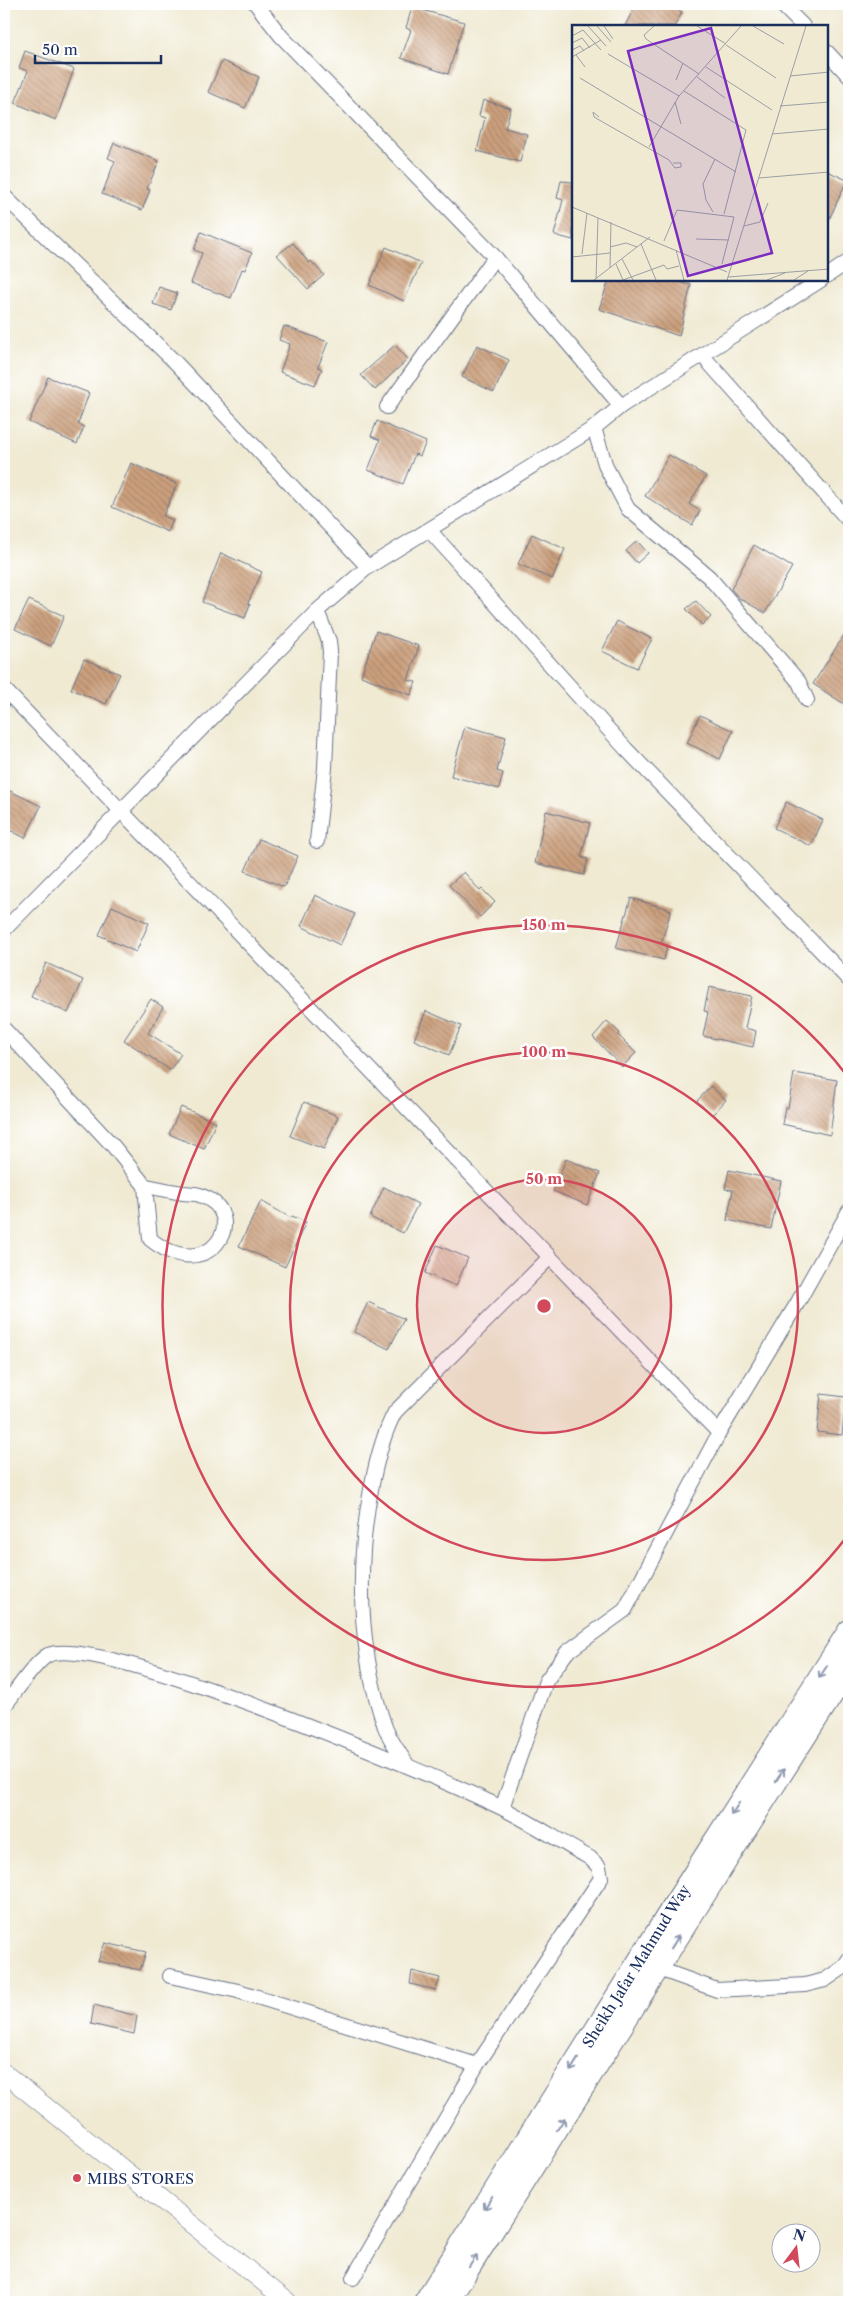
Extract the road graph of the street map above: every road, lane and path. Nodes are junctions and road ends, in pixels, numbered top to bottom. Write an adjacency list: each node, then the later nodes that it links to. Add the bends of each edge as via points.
1 (256, 4): 7 (street, via 288,43)
2 (781, 4): 3 (street)
3 (802, 25)
4 (828, 53): 5 (street)
5 (849, 76)
6 (4, 196): 17 (street, via 177,364)
7 (495, 257): 12 (street); 13 (street)
8 (849, 261): 9 (street)
9 (828, 275)
10 (819, 281): 11 (street)
11 (702, 355): 12 (street); 15 (street)
12 (621, 406): 14 (street)
13 (387, 407)
14 (594, 428): 16 (street); 20 (street, via 606,467 628,509 709,577 799,682)
15 (849, 521)
16 (429, 530): 17 (street); 24 (street, via 626,749)
17 (368, 567): 18 (street)
18 (317, 611): 21 (street); 22 (street, via 330,641)
19 (4, 689): 21 (street)
20 (807, 700)
21 (121, 812): 23 (street); 28 (street)
22 (317, 841)
23 (4, 930)
24 (849, 980)
25 (4, 1029): 26 (street, via 114,1147)
26 (145, 1186): 26 (street, via 150,1239 163,1249 186,1256 210,1251 223,1228 224,1216 218,1206 204,1196)
27 (849, 1211): 29 (street)
28 (550, 1257): 29 (street); 33 (street, via 396,1412 389,1423 376,1463 361,1561 364,1626 368,1662 386,1728)
29 (719, 1434): 34 (street, via 625,1610 567,1652 546,1681)
30 (849, 1631): 42 (main road, Sheikh Jafar Mahmud Way, one-way to 42)
31 (849, 1668): 36 (main road, Sheikh Jafar Mahmud Way, one-way to 31)
32 (4, 1707): 33 (street, via 46,1656 61,1652 89,1655 188,1681)
33 (408, 1766): 34 (street)
34 (502, 1808): 38 (street, via 590,1858 599,1867 601,1878)
35 (849, 1960): 36 (street, via 825,1980 805,1985 717,1990)
36 (658, 1969): 43 (main road, Sheikh Jafar Mahmud Way, one-way to 36)
37 (170, 1976): 38 (street, via 238,1991)
38 (477, 2065): 40 (street)
39 (4, 2073): 41 (street)
40 (353, 2278)
41 (288, 2302)
42 (425, 2302)
43 (447, 2302)

